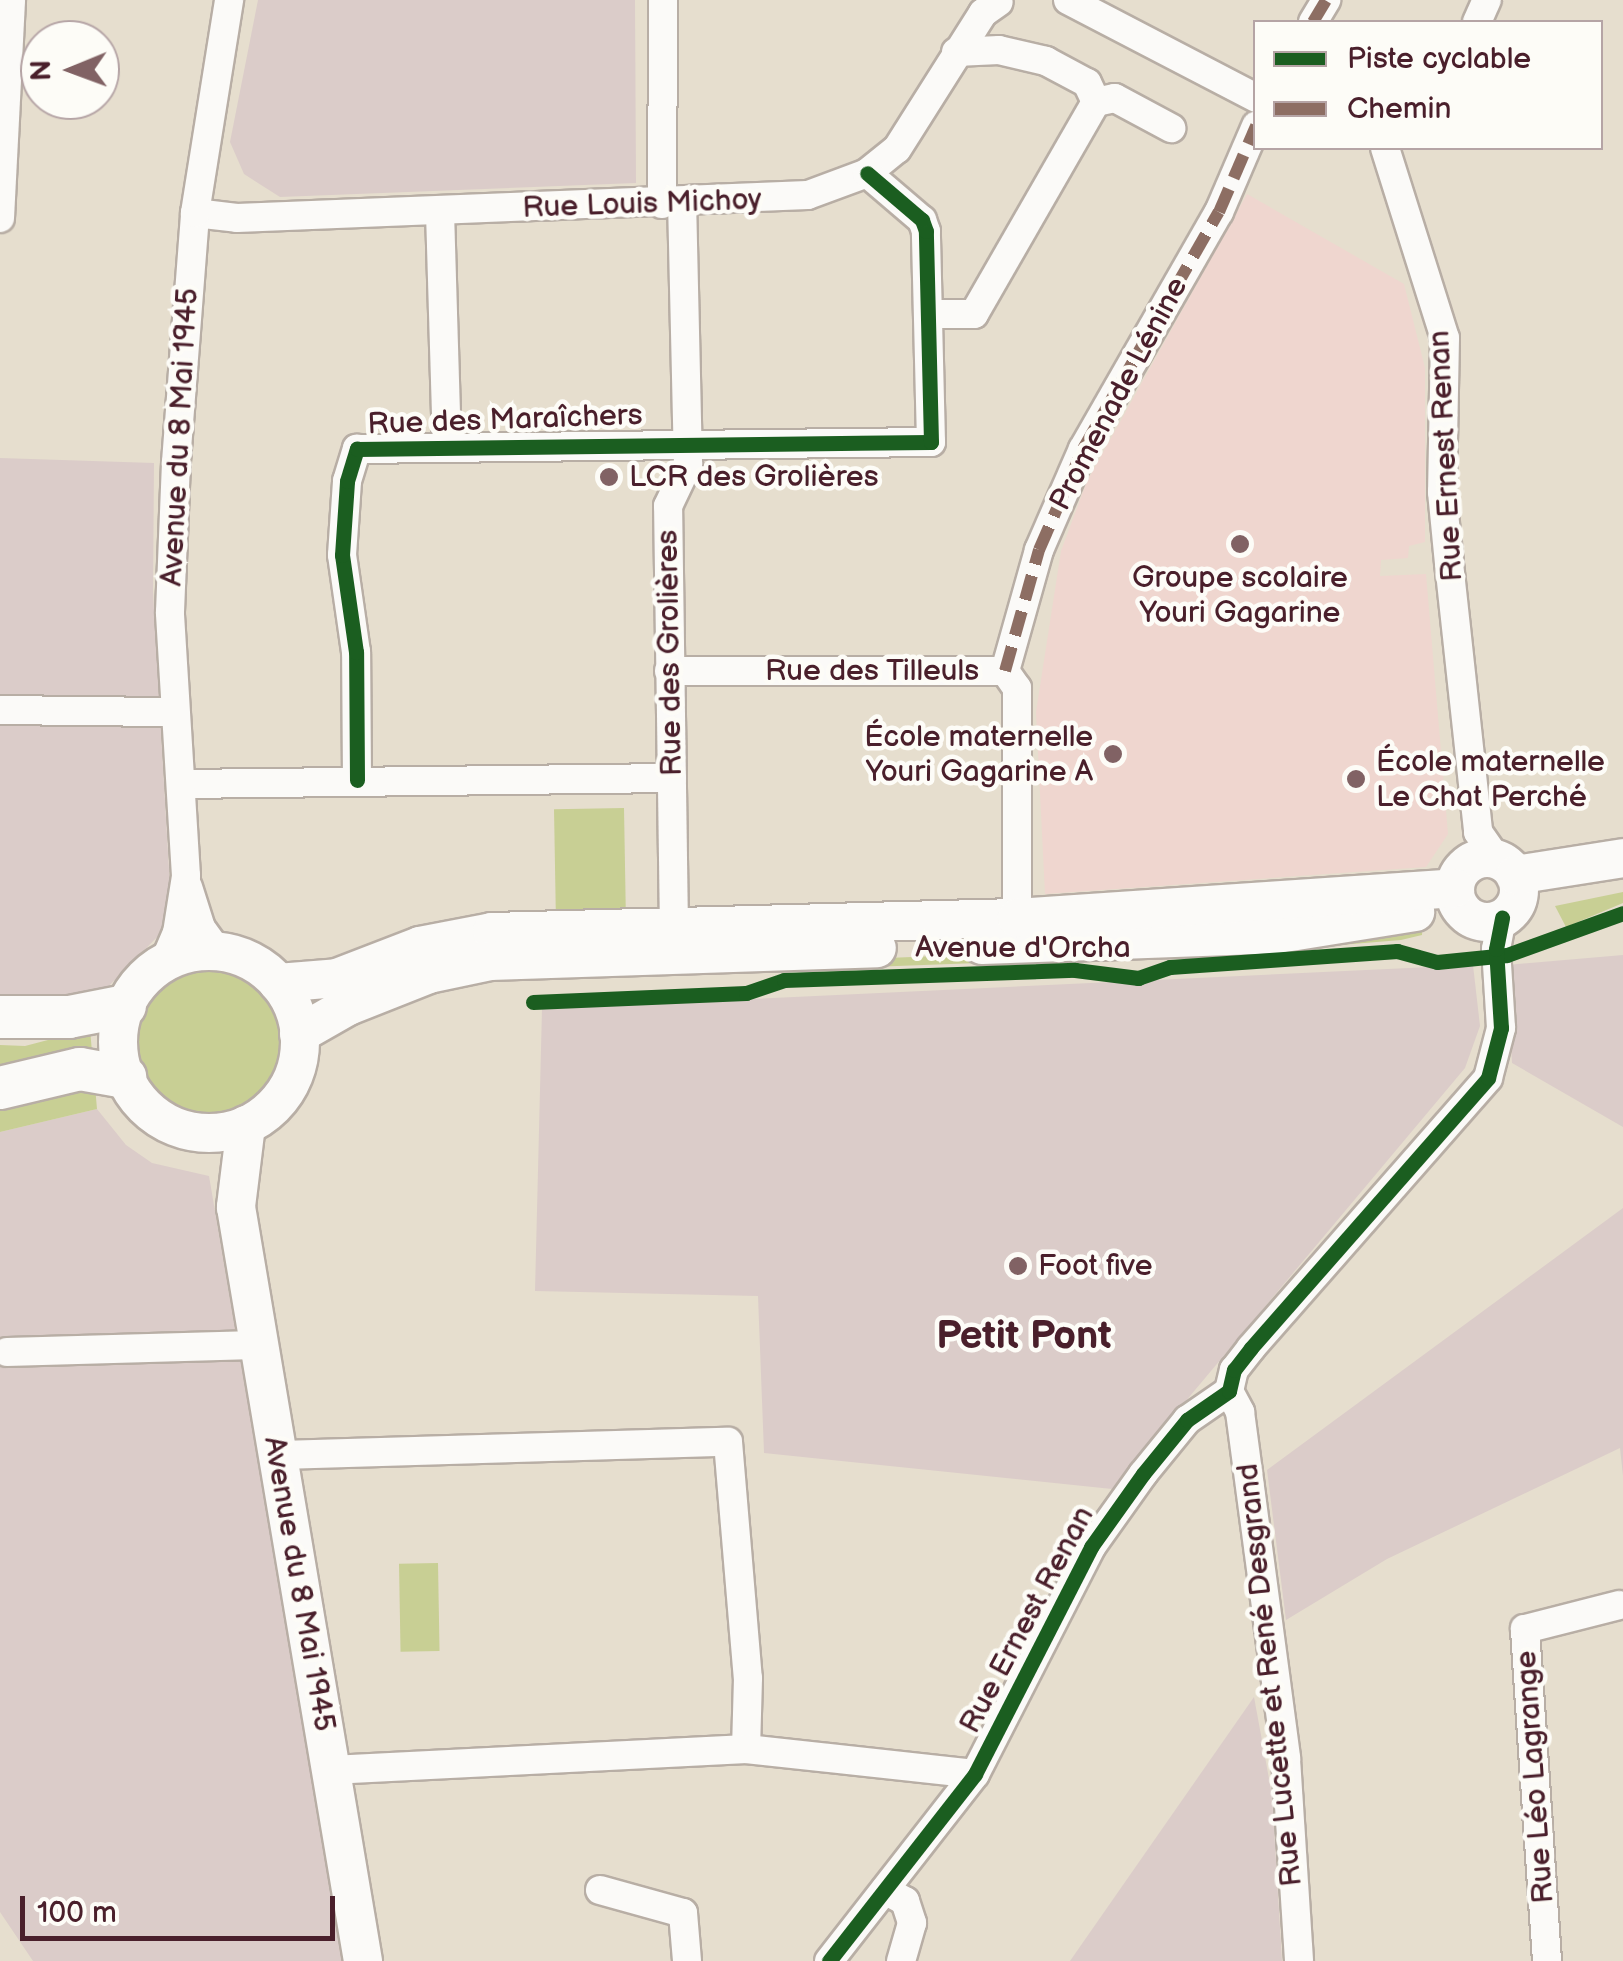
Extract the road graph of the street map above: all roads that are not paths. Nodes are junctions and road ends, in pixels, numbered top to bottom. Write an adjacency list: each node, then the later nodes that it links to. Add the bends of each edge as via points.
1 (11, 0): 16 (street)
2 (229, 0): 15 (street, Avenue du 8 Mai 1945)
3 (663, 0): 13 (street, Rue des Grolières)
4 (1068, 0): 7 (street)
5 (1007, 1): 6 (street, Rue Louis Michoy)
6 (956, 52): 8 (street, via 999,50 1046,61 1087,83); 12 (street, Rue Louis Michoy, via 897,148)
7 (1253, 96)
8 (1096, 102): 9 (street, via 1115,98); 17 (street, via 974,314)
9 (1171, 128)
10 (1253, 133): 21 (street, Promenade Lénine, via 1219,212 1082,450 1038,550)
11 (1386, 150): 29 (street, Rue Ernest Renan, via 1445,338 1442,492)
12 (867, 173): 13 (street, Rue Louis Michoy, via 808,195); 17 (street, via 922,220)
13 (672, 204): 14 (street, Rue Louis Michoy); 18 (street, Rue des Grolières)
14 (440, 212): 15 (street, Rue Louis Michoy, via 238,218); 19 (street, Rue des Maraîchers)
15 (195, 213): 23 (street, Avenue du 8 Mai 1945, via 176,462)
16 (0, 218)
17 (930, 314): 18 (street, Rue des Maraîchers, via 931,442)
18 (688, 442): 19 (street, Rue des Maraîchers); 20 (street, Rue des Grolières, via 686,476 668,495)
19 (446, 447): 25 (street, Rue des Maraîchers, via 358,449 350,460 342,555 356,652)
20 (669, 671): 21 (street, Rue des Tilleuls); 24 (street, Rue des Grolières)
21 (1005, 671): 30 (street, Rue des Tilleuls, via 1017,688)
22 (0, 710): 23 (street)
23 (175, 712): 26 (street, Avenue du 8 Mai 1945)
24 (672, 778): 25 (street); 31 (street, Rue des Grolières)
25 (357, 780): 26 (street)
26 (180, 784): 28 (street, Avenue du 8 Mai 1945)
27 (1618, 859): 29 (main road, Avenue d'Orcha, via 1568,888)
28 (186, 876): 32 (street, Avenue du 8 Mai 1945, via 192,908); 33 (street, Avenue du 8 Mai 1945, via 177,934)
29 (1487, 891): 30 (main road, Avenue d'Orcha); 37 (main road, Avenue d'Orcha, via 1278,934 490,961 429,974); 45 (street, Rue Ernest Renan, via 1500,1028 1488,1078 1251,1348 1234,1370)
30 (1017, 918): 31 (main road, Avenue d'Orcha)
31 (674, 930): 34 (main road, Avenue d'Orcha, via 492,932 420,946 337,978)
32 (218, 951): 33 (main road); 34 (main road, via 257,964)
33 (164, 963): 35 (main road)
34 (278, 983): 37 (main road)
35 (125, 1006): 36 (highway, via 68,1017); 38 (main road, via 118,1049)
36 (0, 1017)
37 (299, 1034): 40 (main road, via 295,1071 284,1093)
38 (125, 1077): 39 (highway, via 80,1069); 41 (main road, via 151,1113)
39 (0, 1088)
40 (246, 1125): 41 (main road); 42 (main road, Avenue du 8 Mai 1945)
41 (192, 1131): 42 (main road, Avenue du 8 Mai 1945, via 213,1156)
42 (236, 1207): 43 (main road, Avenue du 8 Mai 1945)
43 (259, 1345): 44 (street); 46 (main road, Avenue du 8 Mai 1945)
44 (7, 1352)
45 (1229, 1392): 50 (street, Rue Ernest Renan, via 1187,1420 1091,1546); 57 (street, Rue Lucette et René Desgrand, via 1240,1412 1286,1759)
46 (278, 1455): 48 (street, via 728,1442 748,1678); 49 (main road, Avenue du 8 Mai 1945)
47 (1618, 1605): 58 (street, Rue Léo Lagrange, via 1525,1629)
48 (746, 1749): 49 (street); 50 (street)
49 (330, 1770): 53 (main road, Avenue du 8 Mai 1945)
50 (975, 1774): 52 (street, Rue Ernest Renan)
51 (600, 1890): 54 (street, via 682,1914)
52 (885, 1890): 55 (street, Rue Ernest Renan); 56 (street, via 905,1901 912,1923)
53 (362, 1961)
54 (687, 1961)
55 (830, 1961)
56 (901, 1961)
57 (1299, 1961)
58 (1547, 1961)

